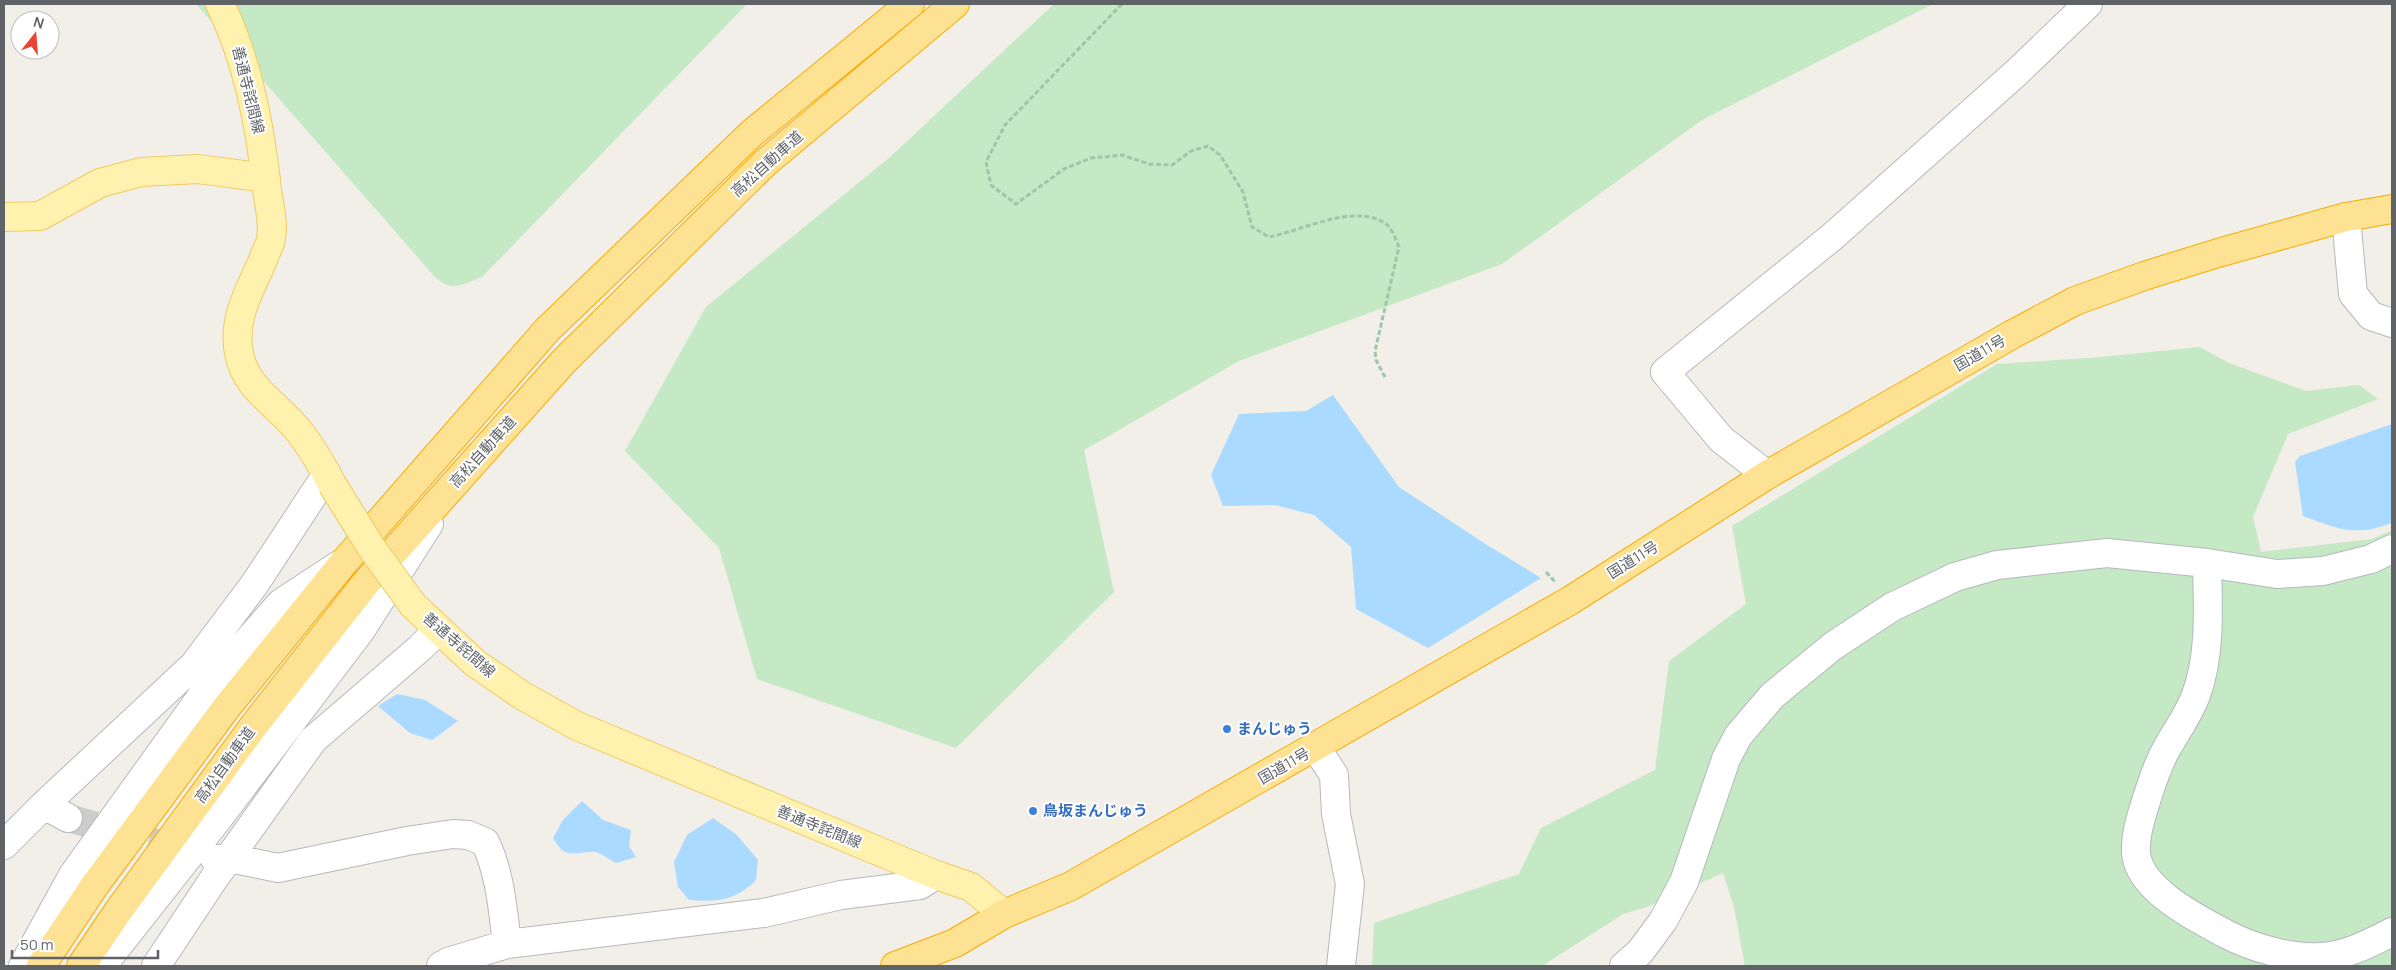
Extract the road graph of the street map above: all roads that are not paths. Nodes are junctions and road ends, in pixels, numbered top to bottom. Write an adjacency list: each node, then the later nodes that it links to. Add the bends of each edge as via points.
1 (220, 4): 5 (main road, 善通寺詫間線, via 233,32 251,89)
2 (910, 4): 14 (highway, 高松自動車道, via 752,133 548,330)
3 (955, 4): 12 (highway, 高松自動車道, via 765,163 564,362)
4 (2088, 4): 10 (street, via 2015,74 1832,237 1665,372 1721,438)
5 (266, 178): 7 (main road, via 198,169 142,172 100,183 40,216); 11 (main road, 善通寺詫間線, via 271,238 241,308 239,354 254,387 281,410 302,435)
6 (2392, 210): 8 (highway, 国道11号)
7 (4, 217)
8 (2346, 218): 9 (street, via 2353,294 2371,316); 10 (highway, 国道11号, via 2218,253 2075,301)
9 (2392, 322)
10 (1767, 475): 17 (highway, 国道11号, via 1571,600)
11 (329, 479): 16 (main road, 善通寺詫間線, bridge, via 371,548 413,605); 18 (street, via 194,665)
12 (456, 482): 28 (highway, 高松自動車道, via 365,584 255,724); 29 (street, via 361,630 218,820)
13 (2392, 549): 15 (street, via 2371,559 2323,571 2277,574)
14 (345, 561): 26 (street, via 281,603 214,679 73,875); 27 (highway, 高松自動車道, via 226,708 95,885)
15 (2207, 563): 24 (street, via 2208,620 2201,675 2184,722 2166,748 2156,771 2137,828 2136,854 2144,872 2161,893 2181,908 2234,938 2263,948 2322,958 2356,949); 34 (street, via 2108,553 1997,565 1955,577 1892,607 1833,646 1772,696 1738,736 1726,759 1684,882 1663,921 1640,952)
16 (438, 630): 21 (street, via 312,740); 22 (main road, 善通寺詫間線, via 475,663 523,696 578,726)
17 (1316, 748): 23 (highway, 国道11号, via 1071,886); 33 (street, via 1334,775 1336,814 1350,884)
18 (44, 805): 19 (street); 20 (street)
19 (68, 818)
20 (4, 845)
21 (222, 859): 25 (street, via 278,868 407,841 468,835 485,842 491,853); 30 (street, via 213,880)
22 (936, 875): 23 (main road, 善通寺詫間線, via 971,887); 25 (street, via 920,885 841,895 748,916)
23 (1004, 914): 32 (highway, 国道11号, via 955,943)
24 (2392, 932)
25 (507, 944): 31 (street)
26 (23, 966)
27 (41, 966)
28 (81, 966)
29 (102, 966)
30 (156, 966)
31 (441, 966)
32 (895, 966)
33 (1341, 966)
34 (1624, 966)

